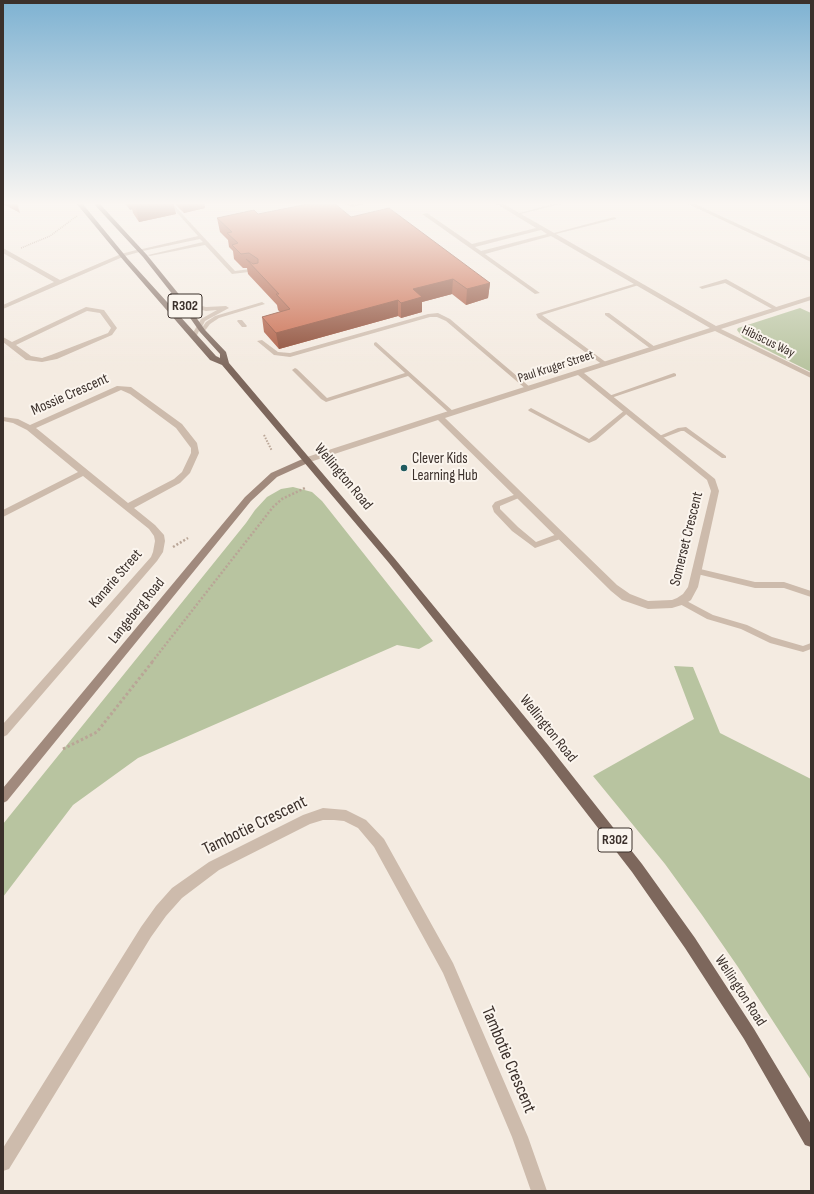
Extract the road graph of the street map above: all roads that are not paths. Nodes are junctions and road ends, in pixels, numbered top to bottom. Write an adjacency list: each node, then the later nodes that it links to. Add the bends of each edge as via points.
1 (124, 258): 21 (main road, Wellington Road / R302)
2 (18, 259): 9 (street)
3 (118, 259): 9 (street)
4 (146, 259): 14 (main road, Wellington Road / R302)
5 (221, 259): 8 (lane, via 234,273 250,270)
6 (489, 259): 12 (street)
7 (595, 259): 10 (street, Hibiscus Way)
8 (257, 276)
9 (60, 283): 16 (street)
10 (639, 284): 19 (street, Hibiscus Way); 28 (lane, via 539,314)
11 (702, 287): 17 (lane, via 726,280)
12 (537, 293)
13 (811, 298): 17 (street, Paul Kruger Street)
14 (184, 304): 20 (main road, Wellington Road / R302); 20 (lane, via 206,309 226,308 203,320)
15 (262, 304): 20 (lane, via 217,317)
16 (3, 307)
17 (776, 309): 19 (street, Paul Kruger Street)
18 (607, 314): 26 (lane)
19 (714, 328): 26 (street, Paul Kruger Street); 33 (street, Hibiscus Way)
20 (201, 329): 21 (lane); 27 (main road, Wellington Road / R302, via 223,354)
21 (194, 336): 27 (main road, Wellington Road / R302, via 213,358)
22 (3, 339): 25 (street)
23 (260, 341): 34 (lane, via 276,354 290,355 430,315 438,315 448,320)
24 (376, 344): 31 (lane)
25 (11, 345): 25 (street, via 32,359 46,360 110,334 114,328 102,311 86,309)
26 (653, 348): 28 (street, Paul Kruger Street)
27 (225, 363): 44 (main road, Wellington Road / R302)
28 (605, 364): 30 (street, Paul Kruger Street)
29 (295, 370): 31 (lane, via 326,400)
30 (579, 373): 34 (street, Paul Kruger Street); 35 (street, Somerset Crescent)
31 (408, 374): 38 (lane)
32 (674, 375): 35 (lane)
33 (811, 376)
34 (529, 388): 38 (street, Paul Kruger Street)
35 (609, 397): 37 (street, Somerset Crescent)
36 (531, 410): 37 (lane, via 589,441)
37 (627, 411): 42 (street, Somerset Crescent)
38 (452, 413): 39 (street, Paul Kruger Street)
39 (439, 417): 44 (street, Paul Kruger Street); 46 (street, Somerset Crescent)
40 (3, 419): 41 (street, Kanarie Street, via 16,421)
41 (30, 428): 45 (street, Kanarie Street); 47 (street, Mossie Crescent, via 120,388 133,392 179,426 195,448 186,473 178,481)
42 (660, 437): 43 (lane, via 686,429); 50 (street, Somerset Crescent, via 711,479 714,486 715,491)
43 (724, 457)
44 (308, 460): 55 (main road, Langeberg Road, via 274,475 248,499); 56 (main road, Wellington Road / R302, via 638,868 750,1034)
45 (84, 472): 47 (street, Kanarie Street); 48 (street)
46 (519, 495): 49 (street, Somerset Crescent); 49 (lane, via 496,506 515,529 535,545)
47 (128, 507): 54 (street, Kanarie Street, via 156,531 160,541 158,552)
48 (3, 514)
49 (560, 536): 52 (street, Somerset Crescent, via 626,597 648,605)
50 (696, 572): 51 (lane, via 755,586 784,585); 52 (street, Somerset Crescent, via 693,587)
51 (811, 594)
52 (681, 601): 53 (lane, via 710,617 744,627 770,640 803,649)
53 (811, 646)
54 (3, 732)
55 (3, 797)
56 (811, 1139)
57 (3, 1163): 58 (street, Tambotie Crescent, via 146,932 160,911 177,893 214,866 307,819 323,814 334,814 346,816 362,824 379,843 440,954 520,1137)
58 (539, 1191)

